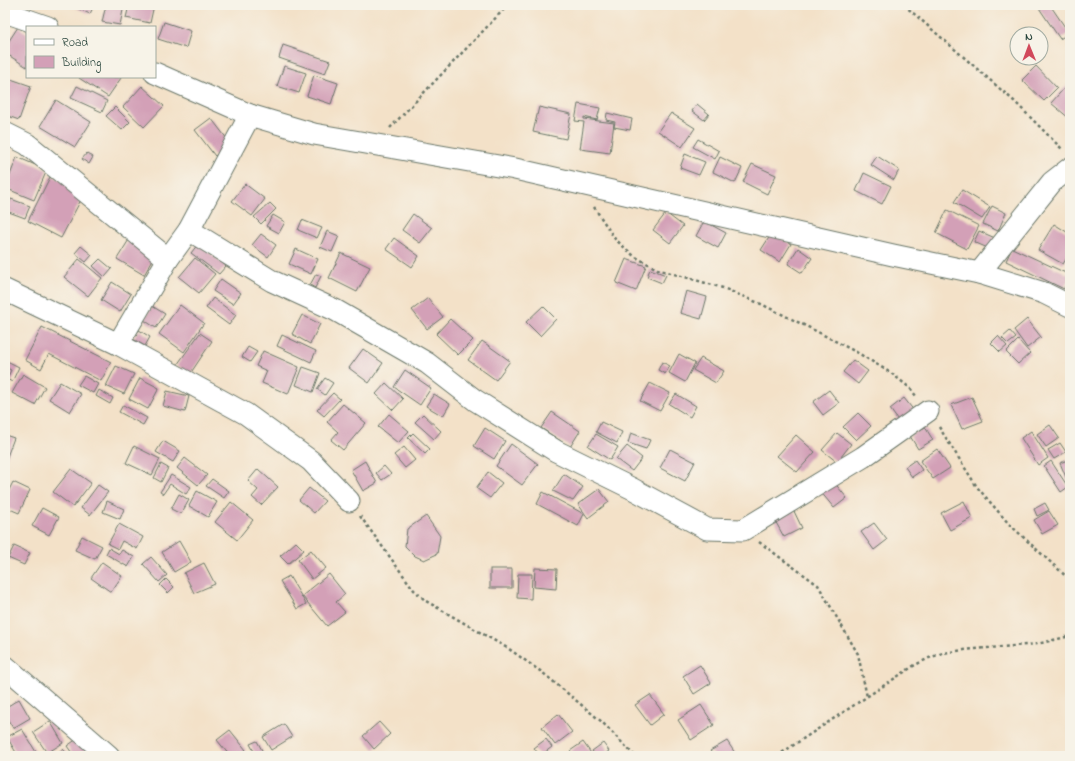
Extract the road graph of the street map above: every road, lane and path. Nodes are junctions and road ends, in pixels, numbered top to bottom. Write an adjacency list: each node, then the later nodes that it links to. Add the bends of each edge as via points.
1 (508, 5): 8 (path)
2 (904, 5): 9 (path, via 1014,101)
3 (5, 12): 4 (street)
4 (45, 26)
5 (156, 73): 6 (street)
6 (250, 115): 8 (street, via 314,134); 11 (street)
7 (5, 133): 12 (street, via 27,144)
8 (375, 144): 10 (street)
9 (1067, 160): 13 (street)
10 (579, 183): 13 (street); 17 (path, via 615,239 634,256 657,269 723,288 761,304 858,353 910,388)
11 (189, 230): 12 (street); 19 (street, via 272,280 335,310 427,363 475,400 556,452 633,489 707,529)
12 (168, 259): 16 (street)
13 (979, 273): 15 (street, via 1044,292)
14 (5, 290): 16 (street)
15 (1070, 306)
16 (118, 344): 18 (street, via 246,414 311,461)
17 (928, 411): 19 (street, via 863,457); 20 (path, via 977,488 1009,524)
18 (349, 502): 25 (path, via 414,590 543,673 602,722)
19 (743, 530): 23 (path, via 818,585 858,654)
20 (1070, 580)
21 (1070, 636): 23 (path, via 1037,644 943,653 915,665)
22 (5, 666): 24 (street)
23 (866, 697): 26 (path)
24 (108, 756)
25 (635, 756)
26 (777, 756)

